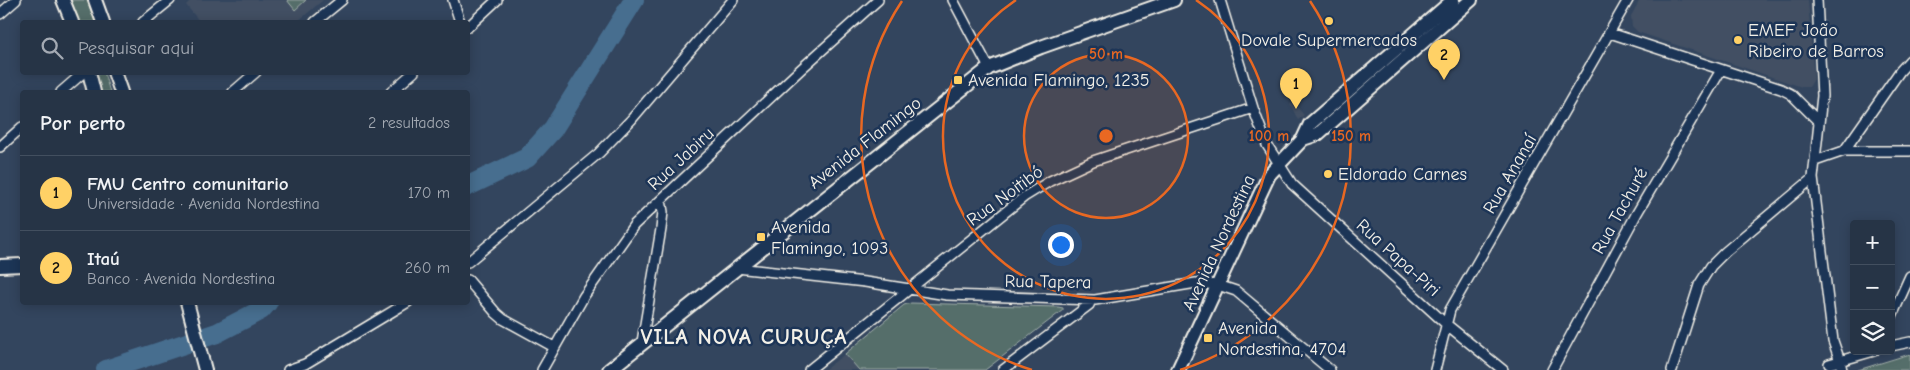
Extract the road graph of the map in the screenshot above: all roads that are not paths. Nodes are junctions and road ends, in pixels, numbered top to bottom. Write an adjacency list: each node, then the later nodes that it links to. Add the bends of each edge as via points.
1 (16, 0): 17 (street)
2 (63, 0): 18 (street)
3 (95, 0): 19 (street)
4 (170, 0): 20 (street)
5 (342, 0): 21 (street)
6 (453, 0): 22 (street)
7 (497, 0): 23 (street)
8 (732, 0): 49 (street, via 631,120 599,153)
9 (878, 0): 48 (street, Rua Jabiru)
10 (952, 0): 26 (street)
11 (1174, 0): 26 (street, Avenida Flamingo)
12 (1220, 0): 38 (street, Rua Papa-Piri)
13 (1453, 0): 41 (street, Avenida Nordestina, via 1310,124)
14 (1471, 0): 41 (street, Avenida Nordestina, via 1318,134)
15 (1628, 0): 24 (street, Rua Ananaí)
16 (1818, 0): 39 (street, via 1822,96)
17 (0, 14)
18 (71, 20)
19 (102, 20)
20 (145, 20)
21 (317, 20)
22 (459, 20)
23 (470, 25)
24 (1610, 33): 27 (street); 61 (street, Rua Ananaí, via 1450,310)
25 (1910, 60): 43 (street)
26 (989, 68): 52 (street, Avenida Flamingo)
27 (1721, 70): 39 (street, via 1791,94); 80 (street, Rua Tachuré, via 1637,213)
28 (81, 75): 33 (street)
29 (89, 75): 34 (street)
30 (115, 75): 35 (street)
31 (252, 75): 36 (street)
32 (411, 75): 37 (street)
33 (63, 90)
34 (93, 90)
35 (120, 90)
36 (234, 90)
37 (394, 90)
38 (1253, 108): 46 (street, Rua Papa-Piri); 56 (street, Rua Noitibó, via 1093,161 1050,181 1024,197)
39 (1819, 122): 45 (street)
40 (20, 129): 42 (street)
41 (1303, 139): 46 (street, Avenida Nordestina)
42 (0, 147)
43 (1844, 150): 44 (street); 45 (street)
44 (1910, 151)
45 (1814, 161): 47 (street)
46 (1278, 164): 55 (street, Avenida Nordestina); 61 (street, Rua Papa-Piri, via 1292,184)
47 (1813, 178): 62 (street); 81 (street, via 1711,266 1699,285)
48 (661, 200): 63 (street, via 661,229); 66 (street, Rua Jabiru, via 634,225 584,296)
49 (470, 260)
50 (20, 265): 51 (street)
51 (0, 266)
52 (737, 268): 56 (street, Rua Tapera); 63 (street, Avenida Flamingo)
53 (1910, 276): 60 (street)
54 (470, 283): 66 (street, via 503,319)
55 (1218, 285): 57 (street, Rua Tapera, via 1196,284); 76 (street, Avenida Nordestina); 77 (street, Rua Tapera, via 1236,291)
56 (910, 289): 57 (street, Rua Tapera, via 948,295); 74 (street, Rua Noitibó)
57 (1091, 300): 75 (street, via 1089,305)
58 (188, 305): 70 (street)
59 (403, 305): 71 (street, via 305,364)
60 (1895, 310)
61 (1446, 324): 78 (street, Rua Ananaí); 79 (street, Rua Papa-Piri)
62 (1833, 341): 68 (street); 69 (street)
63 (642, 342): 73 (street, Avenida Flamingo)
64 (1910, 342): 65 (street)
65 (1895, 345)
66 (554, 347): 72 (street, Rua Jabiru)
67 (1865, 355): 68 (street)
68 (1841, 365): 69 (street)
69 (1829, 367)
70 (205, 370)
71 (288, 370)
72 (542, 370)
73 (609, 370)
74 (809, 370)
75 (1003, 370)
76 (1178, 370)
77 (1330, 370)
78 (1435, 370)
79 (1504, 370)
80 (1552, 370)
81 (1672, 370)

